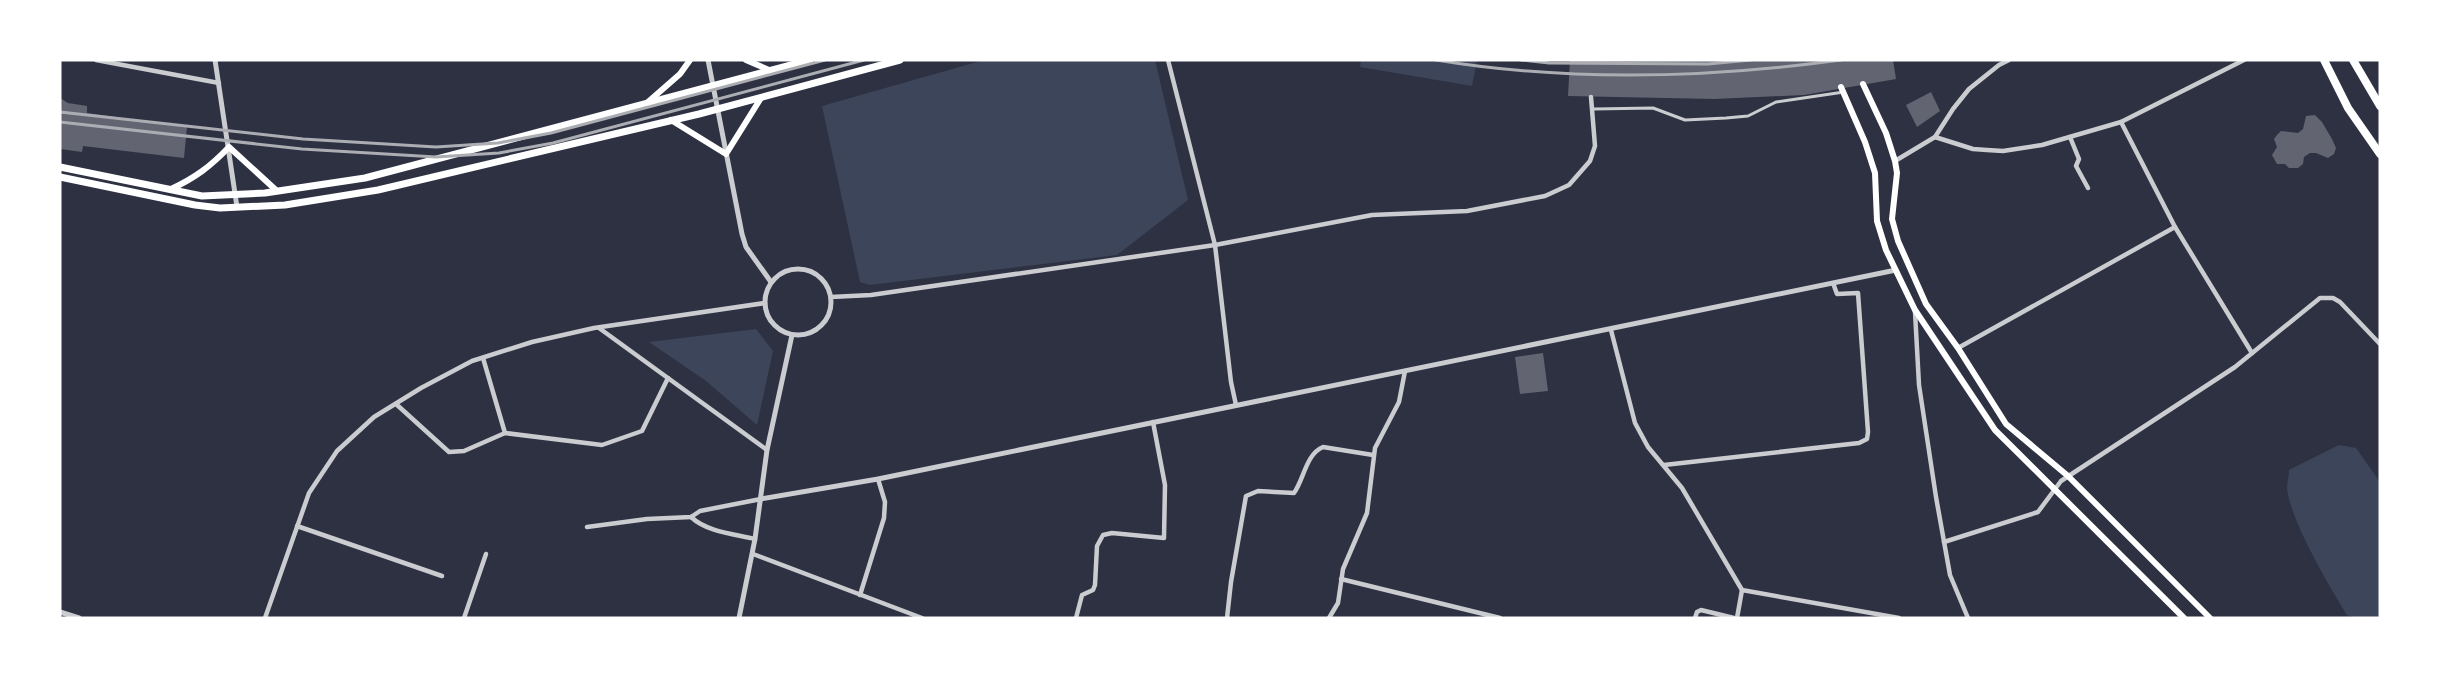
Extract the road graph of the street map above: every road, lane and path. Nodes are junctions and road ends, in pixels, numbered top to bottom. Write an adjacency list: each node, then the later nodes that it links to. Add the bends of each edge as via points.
1 (96, 60): 14 (street)
2 (215, 60): 14 (street)
3 (690, 60): 20 (main road)
4 (708, 60): 16 (street)
5 (746, 60): 13 (main road)
6 (810, 60): 13 (main road)
7 (900, 60): 19 (main road)
8 (1168, 60): 44 (street)
9 (2009, 60): 26 (street, via 1969,89)
10 (2244, 60): 25 (street)
11 (2324, 60): 31 (highway, via 2348,108)
12 (2353, 60): 21 (highway)
13 (769, 70): 16 (main road)
14 (219, 83): 28 (street)
15 (1863, 84): 33 (main road, via 1886,133)
16 (712, 85): 20 (main road); 22 (street)
17 (1842, 90): 23 (street, via 1776,102 1748,116 1726,118 1685,120 1653,108); 45 (main road, via 1875,172 1877,221)
18 (1591, 97): 23 (street)
19 (761, 98): 22 (main road); 30 (main road)
20 (648, 102): 29 (main road)
21 (2380, 106)
22 (717, 109): 24 (main road); 30 (street)
23 (1594, 109): 44 (street, via 1595,146 1590,161 1569,185 1545,196 1467,211 1372,215)
24 (671, 120): 30 (main road); 35 (main road)
25 (2121, 122): 27 (street); 43 (street)
26 (1935, 137): 27 (street, via 1973,149 2003,151); 33 (street)
27 (2070, 137): 38 (street, via 2079,159 2076,166)
28 (229, 147): 39 (main road, via 195,178); 40 (main road); 41 (street)
29 (454, 154): 32 (main road); 35 (main road)
30 (726, 154): 46 (street, via 744,241)
31 (2380, 154)
32 (433, 160): 36 (main road); 40 (main road, via 365,178)
33 (1894, 161): 55 (main road, via 1897,173 1893,219 1898,241 1926,304)
34 (60, 167): 39 (main road)
35 (458, 171): 36 (main road)
36 (437, 176): 42 (main road, via 285,205)
37 (60, 177): 42 (main road, via 195,205)
38 (2088, 188)
39 (171, 189): 41 (main road, via 202,196)
40 (277, 191): 41 (main road)
41 (236, 195): 42 (street)
42 (237, 207)
43 (2175, 227): 55 (street); 56 (street)
44 (1215, 245): 48 (street, via 871,295); 61 (street)
45 (1896, 270): 47 (street); 50 (main road)
46 (771, 282): 48 (street, via 787,271 806,270 823,279); 49 (street)
47 (1833, 283): 52 (street); 66 (street, via 1837,294 1858,293 1866,439 1860,443)
48 (831, 297): 53 (street, via 831,309 822,326 811,333)
49 (765, 303): 51 (street); 53 (street, via 773,324)
50 (1915, 309): 69 (main road, via 1995,430); 75 (street, via 1919,385)
51 (599, 328): 57 (street, via 532,342); 59 (street)
52 (1611, 330): 58 (street); 66 (street, via 1635,423)
53 (792, 335): 64 (street)
54 (2380, 344): 56 (street, via 2340,302 2326,297 2313,302)
55 (1958, 348): 67 (main road, via 2006,424)
56 (2252, 353): 67 (street)
57 (483, 358): 60 (street); 63 (street)
58 (1405, 371): 61 (street); 65 (street, via 1399,402)
59 (668, 378): 63 (street, via 642,431 602,444); 64 (street)
60 (396, 404): 63 (street, via 449,452 464,451); 72 (street, via 374,417 337,451 309,492)
61 (1236, 405): 62 (street)
62 (1153, 422): 68 (street); 88 (street, via 1165,485 1164,538 1103,535 1097,546 1095,585 1082,595)
63 (505, 434)
64 (767, 450): 70 (street)
65 (1373, 455): 79 (street, via 1367,513); 89 (street, via 1323,447 1312,456 1293,493 1258,491 1246,496)
66 (1664, 465): 80 (street, via 1686,494)
67 (2068, 476): 69 (street); 97 (main road)
68 (878, 479): 70 (street); 81 (street, via 885,513)
69 (2054, 489): 75 (street, via 2031,515); 96 (main road)
70 (760, 500): 71 (street, via 700,511); 74 (street)
71 (691, 517): 73 (street); 74 (street, via 711,528)
72 (297, 526): 78 (street); 84 (street)
73 (587, 527)
74 (755, 539): 77 (street)
75 (1944, 542): 95 (street, via 1950,575)
76 (486, 554): 85 (street)
77 (753, 554): 81 (street); 86 (street)
78 (442, 576)
79 (1341, 579): 90 (street, via 1338,603); 91 (street)
80 (1742, 590): 93 (street); 94 (street)
81 (860, 595): 87 (street)
82 (60, 612): 83 (street)
83 (79, 618)
84 (265, 618)
85 (464, 618)
86 (739, 618)
87 (922, 618)
88 (1076, 618)
89 (1227, 618)
90 (1329, 618)
91 (1500, 618)
92 (1695, 618): 93 (street, via 1701,610)
93 (1736, 618)
94 (1899, 618)
95 (1967, 618)
96 (2184, 618)
97 (2210, 618)

